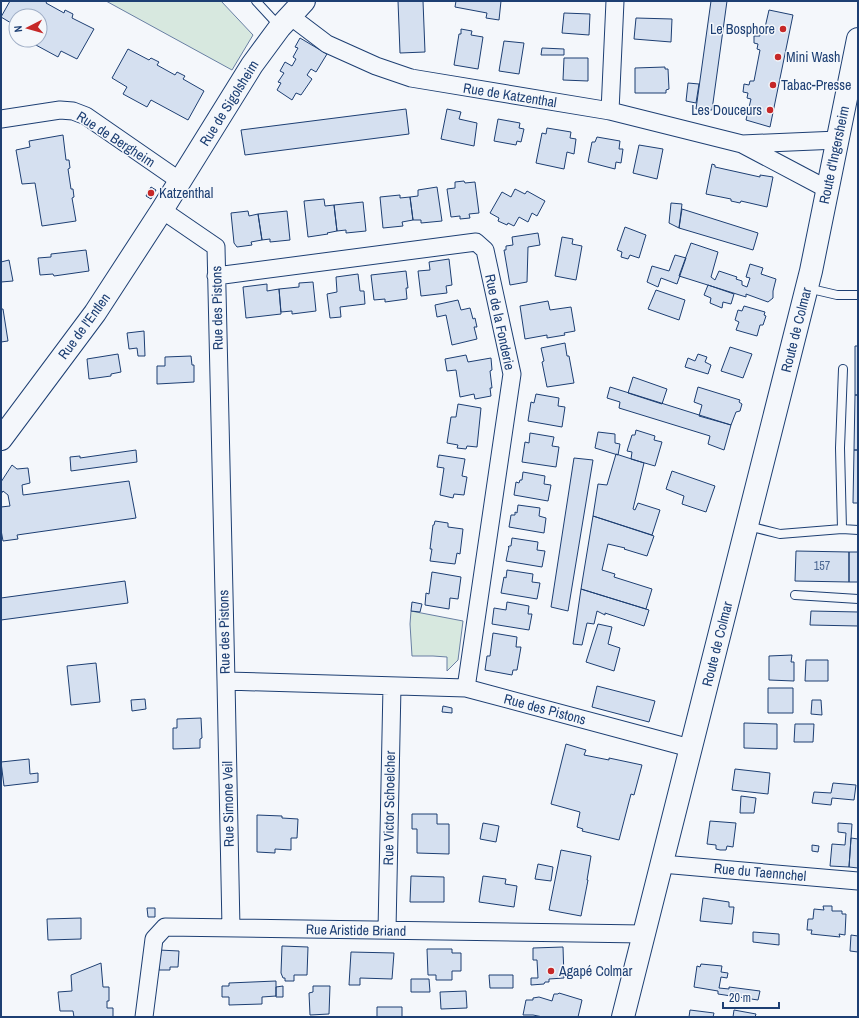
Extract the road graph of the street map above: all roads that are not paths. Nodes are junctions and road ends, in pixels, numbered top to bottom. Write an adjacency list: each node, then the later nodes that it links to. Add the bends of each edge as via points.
1 (256, 1): 3 (lane)
2 (616, 1): 5 (street)
3 (291, 14): 5 (street, Rue de Katzenthal, via 327,44 410,78); 9 (main road, Rue de Sigolsheim, via 252,65)
4 (858, 39): 7 (main road, Route d'Ingersheim)
5 (610, 111): 8 (street, Rue de Katzenthal)
6 (1, 119): 9 (street, Rue de Bergheim, via 60,110 73,111 86,116)
7 (838, 140): 8 (street, Rue de Katzenthal); 10 (main road, Route d'Ingersheim)
8 (742, 144): 10 (street, Rue de Katzenthal)
9 (180, 181): 11 (main road, Rue de Sigolsheim)
10 (828, 189): 13 (main road, Route d'Ingersheim)
11 (162, 210): 12 (street, Rue des Pistons, via 216,247); 16 (main road, Rue de l'Entlen, via 95,313)
12 (216, 276): 22 (street, Rue des Pistons); 24 (street, Rue de la Fonderie, via 476,242 484,250 512,374)
13 (809, 280): 14 (lane, via 837,295); 17 (main road, Route de Colmar)
14 (858, 295)
15 (843, 369): 18 (lane, via 840,448)
16 (2, 437)
17 (747, 526): 18 (lane, via 780,534); 26 (main road, Route de Colmar)
18 (842, 529): 19 (lane)
19 (858, 530)
20 (795, 595): 21 (lane)
21 (858, 599)
22 (226, 681): 23 (street, Rue des Pistons); 28 (street, Rue Simone Veil)
23 (392, 686): 24 (street, Rue des Pistons); 29 (street, Rue Victor Schoelcher)
24 (466, 688): 25 (street, Rue des Pistons)
25 (690, 748)
26 (662, 864): 27 (street, Rue du Taennchel); 30 (main road, Route de Colmar)
27 (858, 881)
28 (231, 928): 29 (street, Rue Aristide Briand); 31 (street, Rue Aristide Briand, via 165,926 154,939)
29 (387, 930): 30 (street, Rue Aristide Briand)
30 (643, 934): 32 (main road, Route de Colmar)
31 (144, 1017)
32 (623, 1017)

